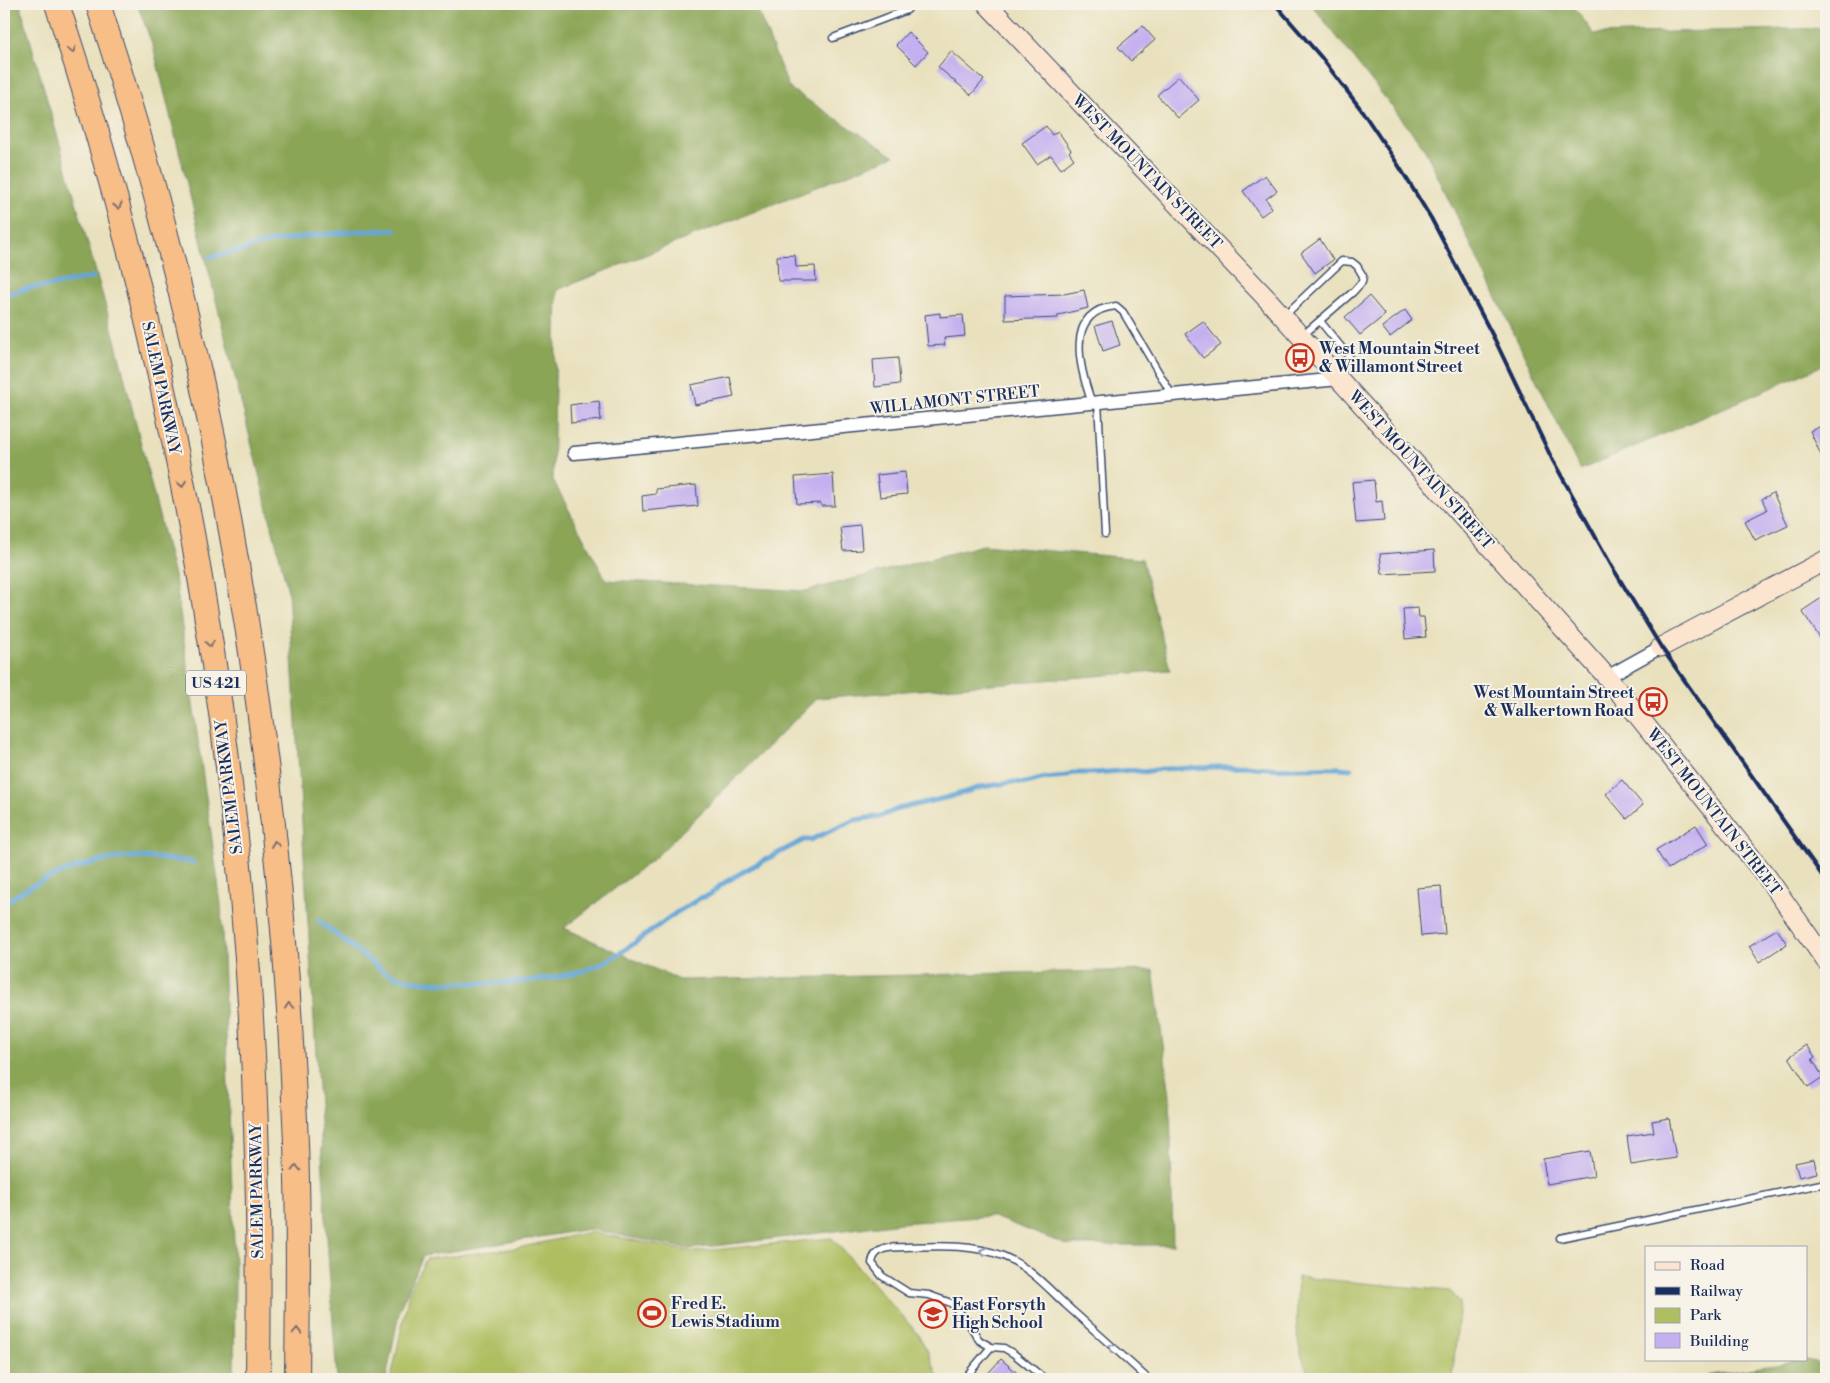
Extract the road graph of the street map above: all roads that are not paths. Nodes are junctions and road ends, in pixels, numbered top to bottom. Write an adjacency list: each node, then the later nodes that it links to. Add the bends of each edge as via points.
1 (57, 4): 22 (highway, SALEM PARKWAY / US 421, one-way to 22, via 114,194 156,361 190,528 218,698 239,868 252,1039 258,1210)
2 (98, 4): 23 (highway, US 421, one-way to 2, via 297,1210 291,1037 277,864 256,692 229,521 194,353 152,184)
3 (911, 4): 5 (lane, via 907,10)
4 (987, 4): 6 (main road, WEST MOUNTAIN STREET)
5 (833, 38)
6 (1283, 317): 7 (lane, via 1342,261 1352,262 1361,271 1362,282); 8 (main road, WEST MOUNTAIN STREET)
7 (1320, 321): 8 (lane); 9 (lane)
8 (1301, 337): 10 (main road, WEST MOUNTAIN STREET)
9 (1359, 369)
10 (1339, 379): 11 (street, WILLAMONT STREET); 17 (main road, WEST MOUNTAIN STREET)
11 (1172, 395): 12 (street, WILLAMONT STREET); 12 (lane, via 1123,312 1116,306 1100,310 1090,317 1079,338 1082,371)
12 (1095, 403): 13 (street, WILLAMONT STREET); 14 (lane)
13 (574, 453)
14 (1105, 534)
15 (1826, 560): 16 (main road)
16 (1661, 647): 17 (street)
17 (1607, 677): 18 (main road, WEST MOUNTAIN STREET, via 1767,877)
18 (1826, 961)
19 (1826, 1183): 20 (lane)
20 (1560, 1238)
21 (991, 1347): 24 (lane); 25 (lane, via 1004,1348); 26 (lane, one-way to 21, via 1030,1272 1004,1256 950,1245 893,1247 877,1252 872,1263 882,1276 909,1293 929,1295 950,1303 979,1340)
22 (258, 1379)
23 (297, 1379)
24 (964, 1379)
25 (1045, 1379)
26 (1148, 1379)

